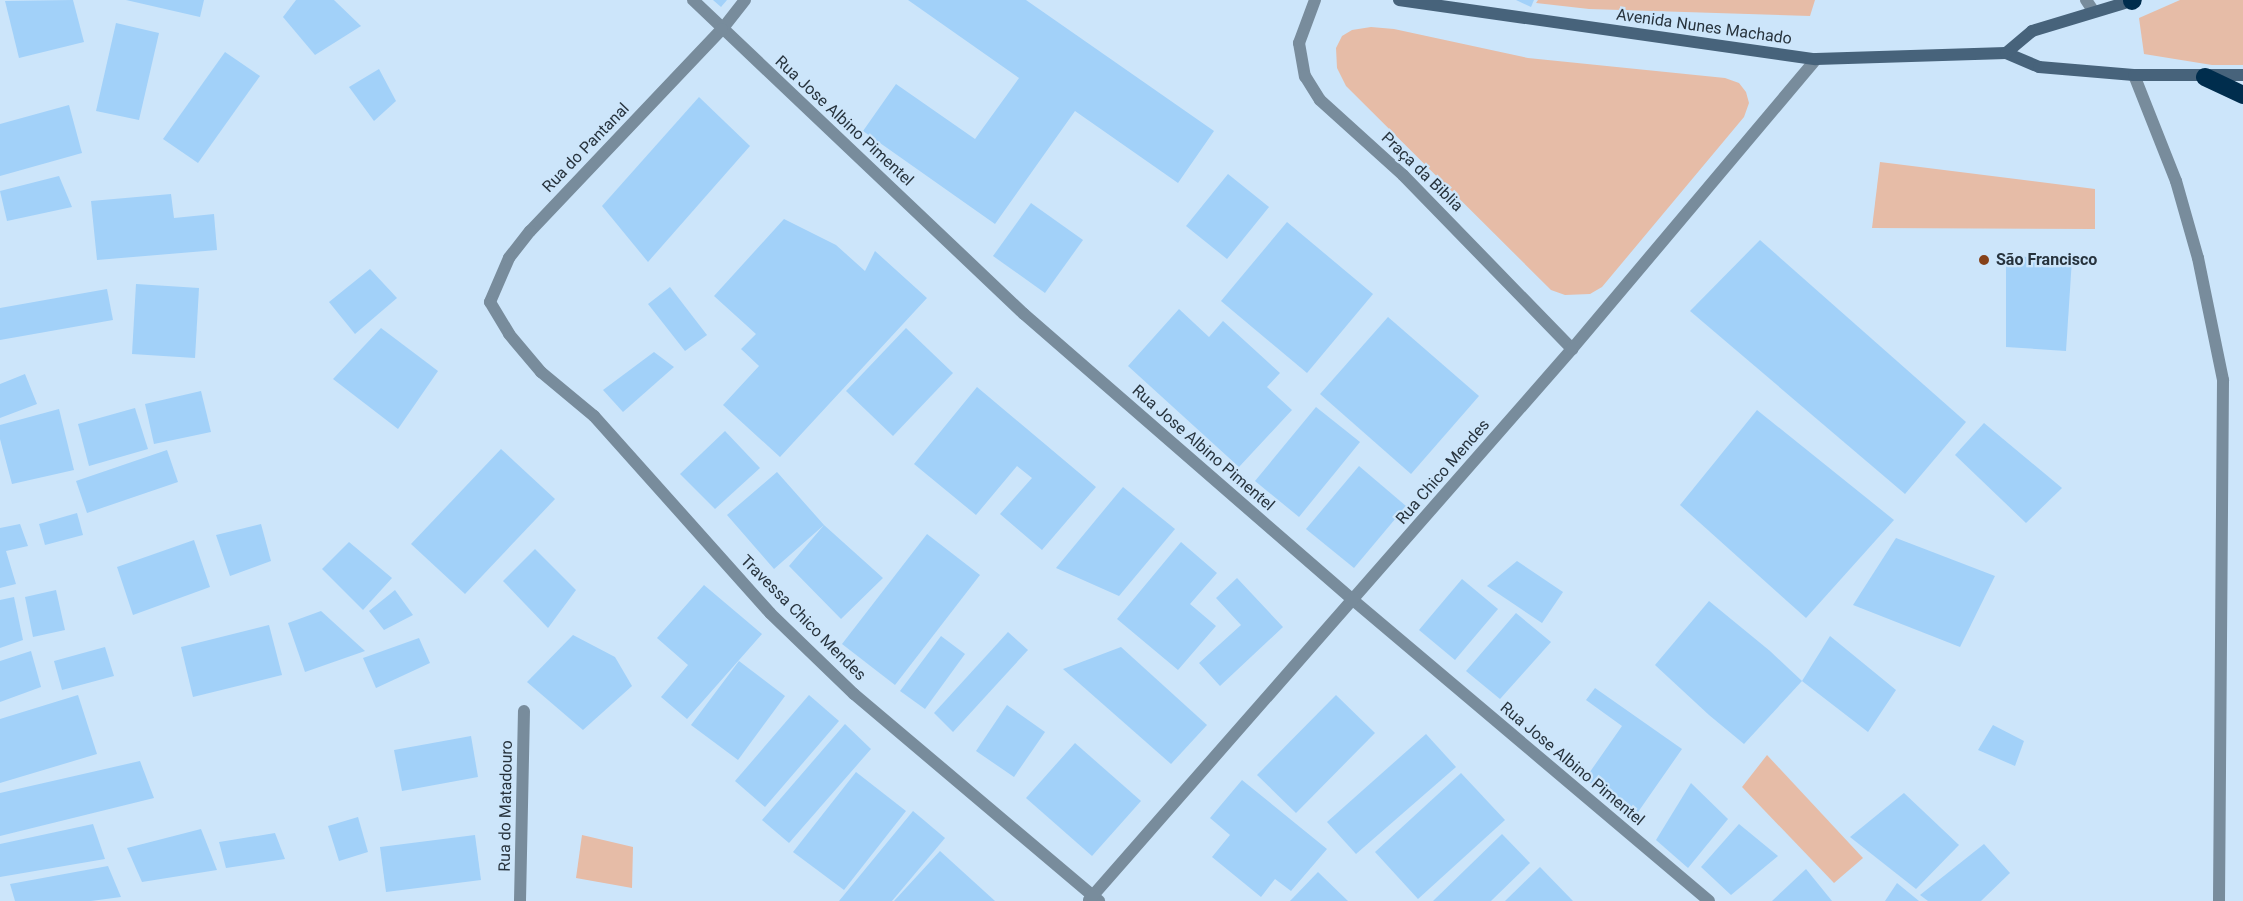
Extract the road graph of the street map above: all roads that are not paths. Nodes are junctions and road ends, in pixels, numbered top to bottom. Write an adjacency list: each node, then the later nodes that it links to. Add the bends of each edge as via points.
1 (693, 0): 8 (street, Rua Jose Albino Pimentel)
2 (745, 0): 8 (street, Rua do Pantanal)
3 (1315, 0): 16 (street, Praça da Biblia, via 1299,43 1305,76 1320,100 1403,175)
4 (1399, 0): 10 (street, Avenida Nunes Machado)
5 (2086, 0): 7 (street)
6 (2133, 0): 7 (street)
7 (2094, 12): 9 (street, via 2032,31)
8 (723, 28): 15 (street, Rua do Pantanal, via 530,231 509,258); 17 (street, Rua Jose Albino Pimentel, via 1024,314)
9 (2006, 53): 10 (street, Avenida Nunes Machado); 11 (street, Avenida Nunes Machado, via 2039,68)
10 (1816, 59): 16 (street, Rua Chico Mendes)
11 (2134, 75): 13 (street, Avenida Nunes Machado); 22 (street, via 2176,181 2198,258 2223,380)
12 (2243, 75): 13 (street, Avenida Nunes Machado)
13 (2205, 77): 14 (highway)
14 (2243, 95)
15 (490, 302): 19 (street, Travessa Chico Mendes, via 509,334 541,372 594,416 770,614 862,701)
16 (1572, 349): 17 (street, Rua Chico Mendes)
17 (1353, 600): 19 (street, Rua Chico Mendes); 21 (street, Rua Jose Albino Pimentel)
18 (524, 711): 20 (street, Rua do Matadouro)
19 (1094, 899)
20 (520, 901)
21 (1709, 901)
22 (2219, 901)

